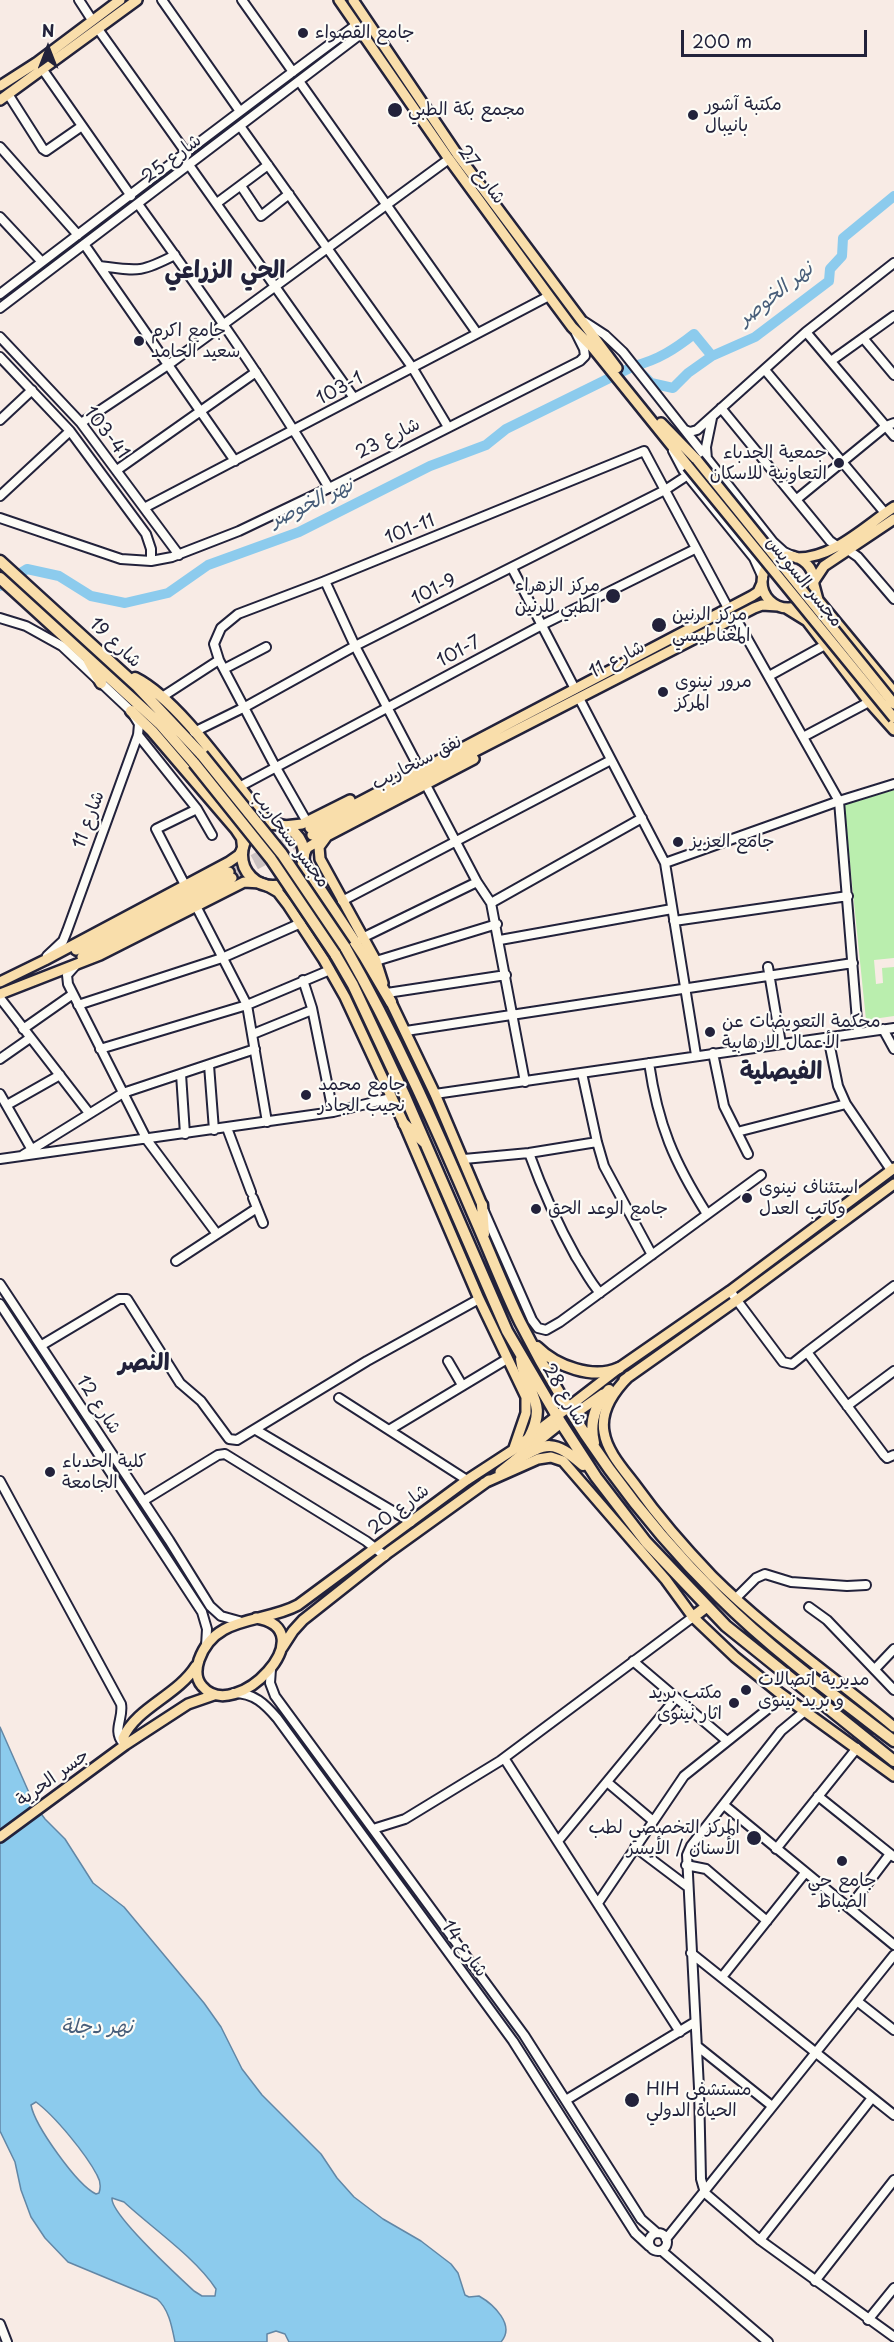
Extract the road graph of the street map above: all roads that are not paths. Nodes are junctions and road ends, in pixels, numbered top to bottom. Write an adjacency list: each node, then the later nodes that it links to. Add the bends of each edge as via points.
1 (79, 0): 8 (street)
2 (120, 0): 8 (main road)
3 (137, 0): 9 (main road)
4 (162, 0): 16 (street)
5 (242, 0): 12 (street)
6 (339, 0): 10 (main road, شارع 27)
7 (353, 0): 43 (main road, شارع 27, via 458,154)
8 (92, 20): 14 (main road)
9 (98, 29): 11 (main road); 20 (street)
10 (359, 29): 12 (street, شارع 25); 13 (street, شارع 25); 21 (main road, شارع 27)
11 (43, 70): 15 (main road); 17 (street)
12 (293, 72): 16 (street, شارع 25)
13 (299, 81): 18 (street, شارع 25); 29 (street)
14 (0, 86)
15 (4, 97): 17 (street, via 46,151)
16 (239, 110): 20 (street, شارع 25)
17 (82, 126): 26 (street)
18 (240, 126): 22 (street, شارع 25); 23 (street)
19 (0, 147): 31 (street)
20 (187, 154): 26 (street, شارع 25)
21 (449, 159): 29 (street); 40 (main road, شارع 27)
22 (189, 165): 27 (street); 28 (street, شارع 25)
23 (268, 165): 24 (street); 25 (street)
24 (241, 186): 25 (street, via 261,216); 27 (street)
25 (289, 194): 33 (street)
26 (131, 196): 31 (street, شارع 25)
27 (217, 203): 38 (street)
28 (138, 204): 32 (street, شارع 25); 34 (street)
29 (388, 205): 33 (street); 47 (street)
30 (0, 217): 35 (street)
31 (78, 235): 35 (street, شارع 25)
32 (84, 244): 37 (street); 41 (street, شارع 25)
33 (328, 248): 38 (street); 54 (street)
34 (175, 255): 37 (street, via 137,271); 44 (street)
35 (42, 262): 39 (street, شارع 25)
36 (894, 264): 46 (street)
37 (100, 266): 53 (street)
38 (276, 286): 44 (street); 59 (street)
39 (0, 294)
40 (549, 296): 45 (main road, شارع 27); 47 (street, 103-1)
41 (0, 308)
42 (894, 316): 49 (street)
43 (585, 322): 52 (main road, شارع 27); 67 (street, via 622,352)
44 (224, 324): 53 (street); 56 (street)
45 (572, 327): 52 (main road, شارع 27); 66 (street, شارع 23, via 585,351 580,361)
46 (806, 332): 51 (street); 55 (street)
47 (477, 333): 54 (street, 103-1)
48 (0, 337): 64 (street, 103-41)
49 (863, 338): 51 (street); 57 (street)
50 (0, 357): 58 (street)
51 (831, 361): 65 (street)
52 (608, 362): 70 (main road)
53 (168, 364): 61 (street); 64 (street)
54 (412, 367): 59 (street, 103-1); 66 (street)
55 (765, 370): 60 (street); 74 (street)
56 (256, 372): 61 (street); 68 (street)
57 (894, 375)
58 (32, 390): 63 (street); 69 (street)
59 (354, 398): 68 (street, 103-1)
60 (721, 408): 62 (street); 82 (street)
61 (201, 412): 73 (street); 76 (street)
62 (712, 416): 67 (street, via 695,431); 72 (street, via 706,447)
63 (0, 420)
64 (81, 423): 76 (street, 103-41)
65 (890, 424): 71 (street); 74 (street)
66 (448, 427): 77 (street, شارع 23)
67 (682, 427): 72 (street)
68 (294, 429): 73 (street, 103-1); 77 (street)
69 (70, 431): 80 (street); 81 (street)
70 (664, 432): 75 (main road); 75 (street)
71 (894, 435)
72 (708, 460): 91 (street, via 773,542)
73 (235, 461): 83 (street, 103-1)
74 (843, 461): 82 (street); 84 (street)
75 (691, 467): 79 (street, 101-9); 96 (street, via 754,558); 118 (main road, مجسر السويس, bridge); 123 (main road, مجسر السويس, bridge)
76 (117, 470): 78 (street, 103-41)
77 (328, 489): 90 (street, شارع 23)
78 (131, 490): 81 (street); 83 (street, 103-41)
79 (665, 490): 88 (street); 94 (street, 101-9); 97 (street, 101-11, via 644,451)
80 (0, 496)
81 (120, 498): 93 (street, via 148,539)
82 (797, 499): 87 (street)
83 (144, 508): 90 (street, 103-41)
84 (890, 510): 87 (main road)
85 (0, 518): 93 (street, شارع 23, via 114,557)
86 (894, 519): 89 (main road)
87 (837, 546): 91 (main road, via 817,556)
88 (695, 549): 101 (street); 104 (street, 101-7)
89 (848, 550): 98 (main road, via 820,569); 99 (street)
90 (179, 555): 93 (street, شارع 23)
91 (796, 557): 96 (main road, via 778,558); 98 (main road, via 809,567)
92 (0, 561): 110 (highway, شارع 19)
93 (151, 561)
94 (512, 568): 104 (street); 106 (street, 101-9)
95 (0, 578): 108 (highway, شارع 19)
96 (762, 580): 100 (main road, via 767,596); 101 (main road, شارع 11, via 758,592)
97 (325, 581): 106 (street); 109 (street, 101-11, via 238,614 221,628 214,644)
98 (814, 583): 100 (main road, via 802,604); 114 (main road, via 821,604)
99 (894, 599)
100 (782, 607): 102 (main road, شارع 11, via 762,605); 105 (main road, via 807,621)
101 (729, 608): 115 (main road, شارع 11)
102 (735, 616): 112 (street); 115 (main road, شارع 11)
103 (0, 618): 113 (street, via 26,626 62,646)
104 (543, 625): 115 (street); 119 (street, 101-7)
105 (825, 645): 112 (street); 117 (main road)
106 (355, 646): 119 (street); 120 (street, 101-9)
107 (266, 647): 111 (street)
108 (83, 652): 113 (highway); 130 (highway, شارع 19, via 160,724)
109 (219, 660): 111 (street); 116 (street)
110 (118, 668): 116 (highway); 128 (highway, شارع 19)
111 (224, 669): 120 (street)
112 (769, 676): 127 (street)
113 (101, 683): 121 (street)
114 (894, 692)
115 (577, 694): 122 (main road, شارع 11); 129 (street)
116 (162, 697): 125 (highway)
117 (869, 702): 124 (main road); 127 (street)
118 (894, 704)
119 (388, 706): 131 (street, 101-7); 132 (street)
120 (245, 708): 125 (street, 101-9); 131 (street)
121 (131, 711): 126 (street, via 139,724); 145 (highway, via 152,730 239,832)
122 (534, 717): 132 (main road, via 503,724); 134 (main road, via 512,739); 141 (main road, نفق سنحاريب)
123 (894, 718)
124 (894, 730)
125 (194, 732): 135 (highway)
126 (138, 735): 137 (street); 170 (street, شارع 11, via 63,941)
127 (803, 736): 136 (street)
128 (202, 755): 163 (highway, مجسر سنحاريب, bridge, via 282,854)
129 (611, 760): 139 (street); 144 (street)
130 (194, 763): 164 (highway, مجسر سنحاريب, bridge, via 286,879)
131 (274, 766): 135 (street, 101-7); 141 (street)
132 (418, 766): 138 (main road)
133 (894, 784): 136 (street)
134 (426, 785): 143 (main road); 144 (street)
135 (239, 787): 140 (highway, via 263,817)
136 (839, 801): 147 (street); 153 (street)
137 (197, 809): 142 (street); 152 (street, via 156,829)
138 (316, 817): 141 (main road); 143 (main road, via 308,823 307,832 316,840)
139 (642, 818): 147 (street); 155 (street)
140 (279, 825): 141 (main road); 145 (highway, via 255,829); 146 (highway, via 294,832)
141 (309, 828)
142 (212, 835)
143 (326, 836): 146 (main road, via 307,848); 154 (main road, via 319,847 320,859)
144 (456, 843): 150 (street); 154 (street)
145 (243, 848): 148 (main road, شارع 11, via 235,859); 151 (highway, via 245,868)
146 (304, 857): 151 (highway, via 292,879 277,885); 181 (highway, via 306,869)
147 (665, 863): 157 (street)
148 (220, 867): 149 (main road, via 230,867 237,873 238,880); 152 (main road, شارع 11)
149 (231, 879): 151 (main road); 156 (main road); 166 (main road, via 88,945); 174 (main road)
150 (477, 882): 155 (street); 161 (street)
151 (262, 884): 159 (main road, via 278,892)
152 (185, 885): 166 (main road, شارع 11)
153 (848, 896): 158 (street); 168 (street)
154 (342, 901): 161 (main road)
155 (491, 903): 160 (street)
156 (196, 906): 165 (street); 169 (main road)
157 (672, 909): 158 (street); 162 (street)
158 (674, 921): 178 (street)
159 (301, 923): 165 (street); 171 (main road)
160 (497, 924): 162 (street); 167 (street)
161 (362, 938): 167 (main road)
162 (500, 940): 173 (street)
163 (345, 947): 238 (highway, شارع 28, via 421,1093)
164 (334, 954): 223 (highway, شارع 28, via 370,1021)
165 (222, 958): 182 (street); 183 (street)
166 (45, 960): 170 (main road, شارع 11)
167 (376, 961): 181 (main road)
168 (853, 963): 172 (street); 190 (street)
169 (76, 965): 174 (main road); 177 (street, via 67,975)
170 (30, 967): 176 (main road, شارع 11)
171 (330, 970): 175 (street); 210 (main road)
172 (769, 971): 178 (street); 194 (street)
173 (506, 975): 181 (street); 185 (street)
174 (49, 976): 177 (street); 180 (main road)
175 (303, 980): 183 (street); 184 (street)
176 (0, 982)
177 (68, 984): 179 (street)
178 (684, 988): 185 (street); 199 (street)
179 (73, 994): 182 (street); 187 (street)
180 (0, 996): 187 (street)
181 (389, 997): 189 (main road)
182 (78, 1005): 195 (street)
183 (247, 1005): 191 (street); 195 (street)
184 (312, 1010): 191 (street); 213 (street)
185 (513, 1014): 189 (street); 206 (street)
186 (894, 1028): 188 (street)
187 (23, 1029): 193 (street)
188 (883, 1029): 190 (street); 197 (street)
189 (406, 1031): 209 (main road)
190 (858, 1033): 192 (street)
191 (253, 1034): 196 (street)
192 (828, 1037): 194 (street); 211 (street)
193 (30, 1038): 200 (street); 205 (street)
194 (781, 1044): 198 (street)
195 (100, 1049): 207 (street)
196 (255, 1049): 202 (street); 215 (street)
197 (894, 1049)
198 (713, 1053): 199 (street); 219 (street, via 724,1106)
199 (696, 1055): 201 (street)
200 (0, 1059)
201 (649, 1064): 203 (street); 235 (street, via 664,1134)
202 (209, 1065): 204 (street); 218 (street)
203 (582, 1073): 206 (street); 222 (street)
204 (181, 1074): 207 (street); 220 (street)
205 (60, 1075): 212 (street); 214 (street)
206 (525, 1082): 209 (street)
207 (123, 1093): 214 (street); 221 (street)
208 (0, 1094): 212 (street)
209 (435, 1094): 229 (main road)
210 (391, 1098): 213 (street); 216 (main road)
211 (846, 1104): 219 (street); 230 (street)
212 (7, 1105): 224 (street)
213 (333, 1112): 215 (street)
214 (88, 1113): 224 (street)
215 (267, 1122): 217 (street)
216 (404, 1124): 223 (highway); 245 (main road)
217 (227, 1128): 218 (street); 234 (street)
218 (214, 1130): 220 (street)
219 (737, 1132): 226 (street)
220 (184, 1134): 221 (street)
221 (147, 1140): 227 (street); 237 (street)
222 (597, 1142): 225 (street); 239 (street, via 604,1166)
223 (428, 1147): 253 (highway, شارع 28, via 493,1302)
224 (32, 1150): 227 (street)
225 (529, 1153): 229 (street); 244 (street, via 560,1228)
226 (748, 1154)
227 (18, 1157): 228 (street)
228 (0, 1159)
229 (464, 1159): 233 (main road)
230 (892, 1169): 243 (main road)
231 (761, 1175): 235 (street)
232 (894, 1184): 246 (main road)
233 (482, 1204): 238 (highway); 244 (street, via 538,1329 550,1329)
234 (257, 1208): 236 (street); 237 (street)
235 (707, 1214): 239 (street)
236 (263, 1223)
237 (217, 1234): 240 (street)
238 (485, 1240): 250 (highway, شارع 28)
239 (652, 1255): 244 (street)
240 (176, 1261)
241 (0, 1284): 248 (street, شارع 12)
242 (894, 1286): 252 (street)
243 (730, 1291): 246 (street); 256 (main road)
244 (600, 1293)
245 (479, 1299): 254 (main road); 265 (street, via 367,1361)
246 (737, 1300): 252 (street, via 783,1362 792,1364); 258 (main road)
247 (0, 1304): 249 (street, شارع 12)
248 (23, 1318): 249 (street); 251 (street, شارع 12)
249 (14, 1325): 269 (street, شارع 12)
250 (529, 1338): 256 (highway, via 565,1366 599,1371); 263 (highway, شارع 28)
251 (42, 1345): 265 (street, via 119,1299 128,1299 180,1383 201,1401 227,1436 237,1440); 267 (street, شارع 12)
252 (807, 1352): 262 (street)
253 (520, 1353): 264 (highway, شارع 28); 268 (highway, via 523,1374 538,1408)
254 (507, 1359): 259 (street); 271 (main road, via 528,1402)
255 (448, 1361): 259 (street)
256 (619, 1368): 263 (main road)
257 (894, 1371): 262 (street)
258 (629, 1376): 260 (main road); 282 (main road, via 608,1403 603,1431 614,1455 657,1514)
259 (462, 1385): 266 (street)
260 (609, 1390): 263 (main road); 270 (highway, via 594,1414 592,1432)
261 (339, 1398): 266 (street)
262 (847, 1406): 272 (street)
263 (570, 1411): 264 (highway); 270 (highway, شارع 28)
264 (559, 1420): 268 (main road, شارع 20); 271 (main road, شارع 20); 273 (highway, شارع 28)
265 (256, 1430): 278 (street)
266 (390, 1430): 274 (street)
267 (100, 1435): 269 (street); 277 (street, شارع 12)
268 (529, 1438): 271 (main road, شارع 20)
269 (91, 1441): 290 (street, شارع 12, via 202,1612)
270 (596, 1448): 283 (highway, شارع 28, via 645,1515)
271 (514, 1455): 273 (highway, via 557,1447); 274 (main road, شارع 20); 276 (main road, شارع 20)
272 (891, 1456)
273 (596, 1477): 285 (highway, شارع 28, via 630,1522)
274 (467, 1480): 278 (main road, شارع 20)
275 (0, 1481): 308 (street, via 121,1704 118,1729 119,1739)
276 (484, 1483): 280 (main road, شارع 20); 287 (main road, via 538,1460 551,1457 563,1461)
277 (143, 1501): 279 (street, via 218,1455 228,1455); 289 (street, شارع 12, via 213,1610)
278 (411, 1522): 279 (main road, شارع 20)
279 (376, 1548): 280 (street); 288 (main road, شارع 20, via 298,1605)
280 (385, 1556): 292 (main road, شارع 20, via 303,1620)
281 (866, 1585): 284 (street, via 791,1582 765,1574)
282 (727, 1590): 283 (highway); 284 (main road)
283 (718, 1597): 303 (highway, شارع 28)
284 (736, 1598): 304 (main road)
285 (706, 1607): 287 (highway); 305 (highway, شارع 28)
286 (809, 1607): 296 (street)
287 (693, 1617): 293 (street); 300 (main road)
288 (256, 1618): 289 (main road); 292 (main road, via 269,1622 278,1631)
289 (239, 1621): 290 (main road, via 224,1628)
290 (206, 1646): 294 (main road)
291 (894, 1649): 296 (street)
292 (281, 1650): 295 (main road)
293 (633, 1661): 301 (street); 310 (street)
294 (198, 1663): 299 (main road, via 196,1674 200,1684); 308 (main road, جسر الحرية, via 178,1687 133,1722 123,1738)
295 (271, 1669): 298 (main road, via 257,1682); 317 (street, شارع 14, via 270,1683 275,1696)
296 (875, 1669): 297 (street)
297 (894, 1690)
298 (233, 1693): 299 (main road); 348 (street, شارع 14, via 258,1699 277,1718 513,2041 635,2233)
299 (217, 1694): 308 (main road, جسر الحرية, via 188,1704)
300 (784, 1696): 302 (main road); 306 (street)
301 (676, 1698): 306 (street); 313 (street)
302 (805, 1711): 309 (main road); 315 (street, via 781,1731)
303 (860, 1715): 305 (highway); 307 (highway, شارع 28)
304 (894, 1727)
305 (851, 1728): 311 (highway, شارع 28)
306 (727, 1741): 316 (street, via 684,1776)
307 (894, 1741)
308 (125, 1745): 318 (main road, جسر الحرية)
309 (857, 1748): 312 (main road); 314 (street)
310 (504, 1758): 317 (street, via 405,1819); 319 (street)
311 (894, 1761)
312 (894, 1776)
313 (607, 1782): 316 (street); 319 (street)
314 (818, 1796): 321 (street); 322 (street)
315 (724, 1805): 321 (street); 323 (street, via 690,1849)
316 (652, 1820): 320 (street)
317 (373, 1829): 340 (street, شارع 14, via 494,1992)
318 (0, 1837)
319 (558, 1841): 326 (street)
320 (635, 1847): 325 (street); 326 (street)
321 (776, 1849): 324 (street)
322 (892, 1856): 327 (street)
323 (686, 1865): 325 (street); 328 (street, via 706,1869)
324 (805, 1873): 327 (street); 328 (street)
325 (688, 1887): 330 (street)
326 (598, 1903): 336 (street)
327 (849, 1908): 329 (street)
328 (767, 1921): 332 (street)
329 (894, 1945)
330 (691, 1953): 332 (street); 334 (street)
331 (894, 1956): 333 (street)
332 (722, 1977): 338 (street)
333 (857, 2001): 335 (street); 338 (street)
334 (695, 2022): 336 (street); 337 (street)
335 (894, 2030)
336 (680, 2032): 340 (street)
337 (697, 2046): 341 (street); 344 (street, via 701,2179)
338 (815, 2052): 339 (street); 341 (street)
339 (872, 2098): 342 (street); 347 (street)
340 (566, 2100): 345 (street, شارع 14, via 641,2219)
341 (772, 2106): 344 (street)
342 (894, 2115)
343 (894, 2180): 350 (street)
344 (705, 2193): 346 (street); 347 (street)
345 (657, 2233): 346 (street); 348 (street, via 649,2239)
346 (666, 2239): 349 (street)
347 (760, 2240): 350 (street)
348 (650, 2246): 349 (street)
349 (662, 2251): 356 (street)
350 (815, 2281): 352 (street)
351 (894, 2288): 352 (street)
352 (868, 2320): 354 (street)
353 (0, 2324): 355 (street)
354 (894, 2337)
355 (7, 2342)
356 (768, 2342)

